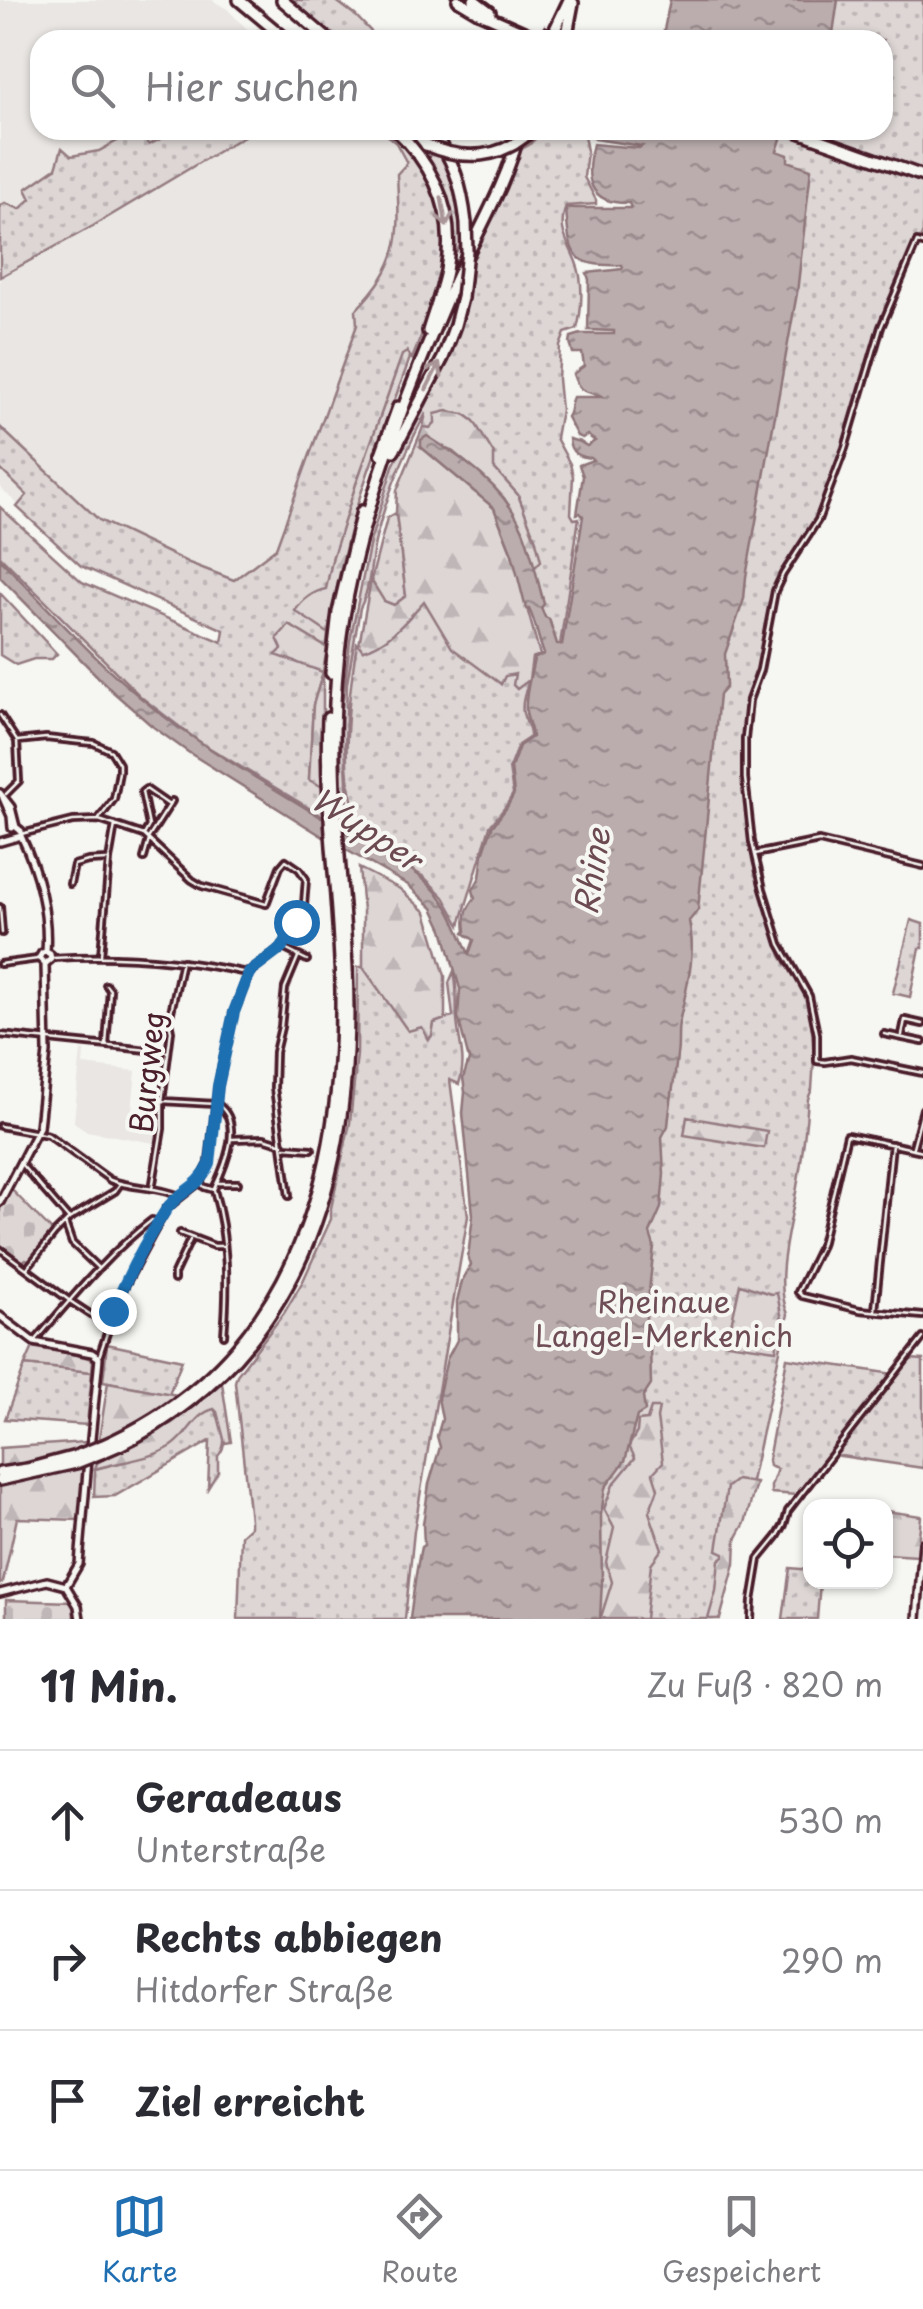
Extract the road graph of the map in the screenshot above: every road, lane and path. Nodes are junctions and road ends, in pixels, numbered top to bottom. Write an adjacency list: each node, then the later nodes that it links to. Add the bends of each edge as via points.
1 (282, 0): 7 (highway)
2 (458, 0): 8 (highway)
3 (471, 0): 9 (highway)
4 (572, 0): 10 (highway); 11 (highway)
5 (241, 2): 6 (highway)
6 (275, 30)
7 (317, 30)
8 (523, 30)
9 (527, 30)
10 (562, 30)
11 (562, 30)
12 (408, 140): 22 (highway, one-way to 22, via 436,183 448,231 446,270)
13 (418, 140): 17 (highway, bridge, via 449,153 482,156)
14 (437, 140): 23 (highway, one-way to 14, bridge, via 442,358 462,298 466,223 458,178)
15 (516, 140): 22 (highway)
16 (517, 140): 23 (highway, via 411,386)
17 (518, 140)
18 (822, 140): 20 (highway)
19 (836, 140): 20 (highway)
20 (923, 173)
21 (923, 244): 33 (street, via 917,242 881,328 827,498 772,600 745,739)
22 (428, 331): 26 (highway, via 368,491 338,612 329,694)
23 (364, 528): 26 (highway, via 336,676)
24 (0, 715): 25 (street)
25 (16, 741): 27 (street, via 19,781); 28 (street, via 70,740 111,751 119,772 114,799)
26 (332, 786): 98 (highway, bridge, via 340,1068 325,1166 304,1237 253,1328 185,1396 101,1450)
27 (1, 796): 30 (street, via 14,813)
28 (98, 820): 29 (street); 30 (street)
29 (115, 825): 31 (street); 35 (street)
30 (16, 833): 32 (street); 41 (street, via 40,889)
31 (147, 837): 31 (street, via 142,792 146,789 170,803); 34 (street); 40 (street, via 198,883 266,904 286,860 304,874 304,905)
32 (2, 841)
33 (755, 854): 36 (street, via 819,841); 58 (street, via 780,944 808,996 817,1060 851,1058)
34 (144, 858)
35 (109, 860): 37 (street, via 74,865); 42 (street)
36 (923, 866)
37 (70, 884)
38 (0, 907): 39 (street)
39 (2, 933)
40 (282, 948): 43 (street); 48 (street)
41 (49, 955): 42 (street); 46 (street, via 40,955)
42 (101, 956): 45 (street)
43 (298, 958): 44 (street); 66 (street, via 285,988 275,1052)
44 (306, 960)
45 (182, 961): 48 (street); 57 (street, Burgweg)
46 (42, 962): 47 (street); 54 (street)
47 (0, 964)
48 (249, 973): 60 (street, via 234,1012)
49 (106, 985): 56 (street)
50 (923, 1024): 53 (street, via 906,1020)
51 (884, 1034): 53 (street)
52 (0, 1035): 54 (street)
53 (902, 1037): 55 (street)
54 (47, 1041): 56 (street); 63 (street)
55 (923, 1042)
56 (106, 1046): 57 (street)
57 (169, 1052): 59 (street, Burgweg)
58 (923, 1073)
59 (162, 1101): 60 (street); 75 (street, Burgweg)
60 (216, 1104): 64 (street, via 225,1110); 71 (street, via 210,1164)
61 (923, 1109): 67 (street)
62 (0, 1126): 63 (street)
63 (37, 1133): 70 (street); 74 (street)
64 (231, 1139): 66 (street, via 264,1138); 72 (street)
65 (892, 1144): 67 (street); 90 (street); 90 (street, via 847,1135 821,1245 799,1287 799,1294)
66 (283, 1146): 68 (street); 78 (street)
67 (913, 1148): 69 (street)
68 (312, 1149)
69 (923, 1150)
70 (20, 1162): 79 (street); 80 (street)
71 (200, 1182): 76 (street); 77 (street)
72 (217, 1183): 73 (street); 76 (street)
73 (238, 1183)
74 (120, 1184): 75 (street); 80 (street)
75 (152, 1189): 77 (street)
76 (214, 1190): 84 (street)
77 (181, 1196): 81 (street)
78 (289, 1196)
79 (0, 1202)
80 (67, 1221): 86 (street); 87 (street, via 72,1243)
81 (160, 1222): 87 (street, via 144,1225); 93 (street)
82 (180, 1234): 83 (street)
83 (190, 1239): 84 (street); 88 (street)
84 (225, 1246): 94 (street)
85 (0, 1248): 86 (street)
86 (26, 1269): 89 (street)
87 (99, 1269): 89 (street)
88 (174, 1280)
89 (70, 1301): 93 (street); 96 (street)
90 (875, 1311): 92 (street)
91 (0, 1316): 96 (street)
92 (923, 1316)
93 (108, 1326): 97 (street)
94 (224, 1335)
95 (923, 1338): 103 (street, via 793,1502 759,1559)
96 (34, 1342): 97 (street)
97 (99, 1358): 100 (street, via 79,1564)
98 (0, 1476)
99 (923, 1543): 104 (street)
100 (66, 1586): 101 (street, via 47,1580); 102 (street)
101 (0, 1594)
102 (80, 1619)
103 (751, 1619)
104 (916, 1619)

